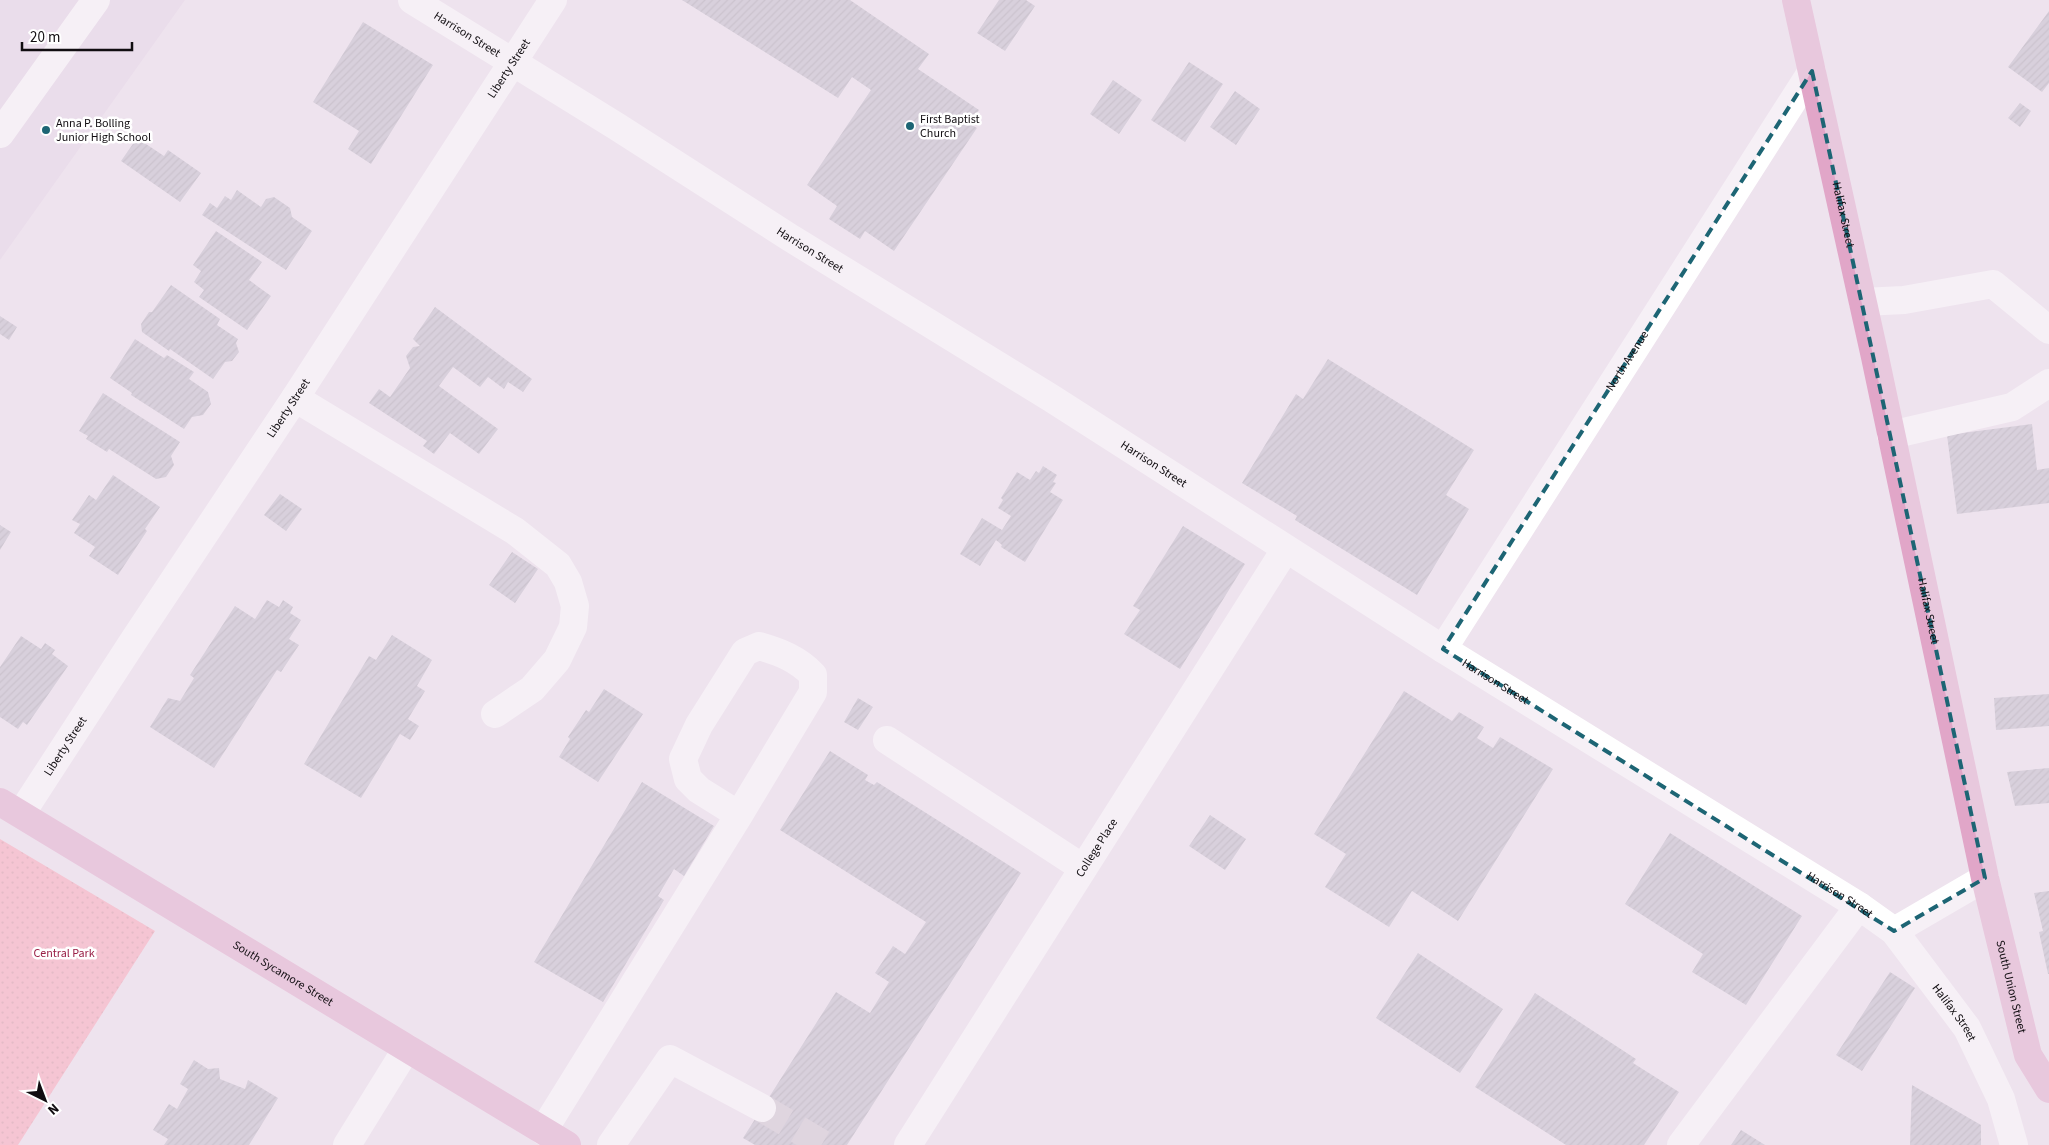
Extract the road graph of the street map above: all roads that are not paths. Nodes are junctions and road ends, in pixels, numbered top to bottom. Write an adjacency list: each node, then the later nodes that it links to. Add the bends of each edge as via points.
1 (96, 0): 7 (street)
2 (412, 0): 5 (street, Harrison Street)
3 (554, 0): 5 (street, Liberty Street)
4 (1796, 0): 6 (main road, Halifax Street)
5 (512, 62): 11 (street, Liberty Street); 13 (street, Harrison Street, via 789,238 1050,398)
6 (1812, 70): 8 (main road, Halifax Street); 14 (street, North Avenue)
7 (0, 134)
8 (1863, 302): 9 (street, via 1904,300 1993,284); 12 (main road, Halifax Street)
9 (2049, 330)
10 (2049, 383): 12 (street, via 2012,407)
11 (295, 398): 15 (street, via 515,531 558,565 568,582 575,606 573,627 556,660 532,689); 17 (street, Liberty Street, via 134,640)
12 (1891, 435): 20 (main road, Halifax Street)
13 (1285, 550): 14 (street, Harrison Street); 19 (street, College Place)
14 (1443, 649): 21 (street, Harrison Street)
15 (495, 714)
16 (887, 740): 19 (street)
17 (11, 808): 23 (main road, South Sycamore Street)
18 (740, 815): 18 (street, via 699,790 688,779 683,759 699,725 744,652 759,646 783,653 806,668 813,675 813,692); 26 (street)
19 (1083, 868): 30 (street, College Place)
20 (1985, 878): 22 (street); 24 (main road, South Union Street, via 2028,1054)
21 (1859, 906): 22 (street, Harrison Street); 31 (street)
22 (1894, 931): 32 (street, Halifax Street, via 1967,1028 2002,1099)
23 (407, 1048): 26 (main road, South Sycamore Street); 27 (street)
24 (2049, 1089)
25 (762, 1108): 29 (street, via 670,1059)
26 (543, 1131): 28 (main road, South Sycamore Street)
27 (347, 1145)
28 (567, 1145)
29 (611, 1145)
30 (908, 1145)
31 (1681, 1145)
32 (2014, 1145)

